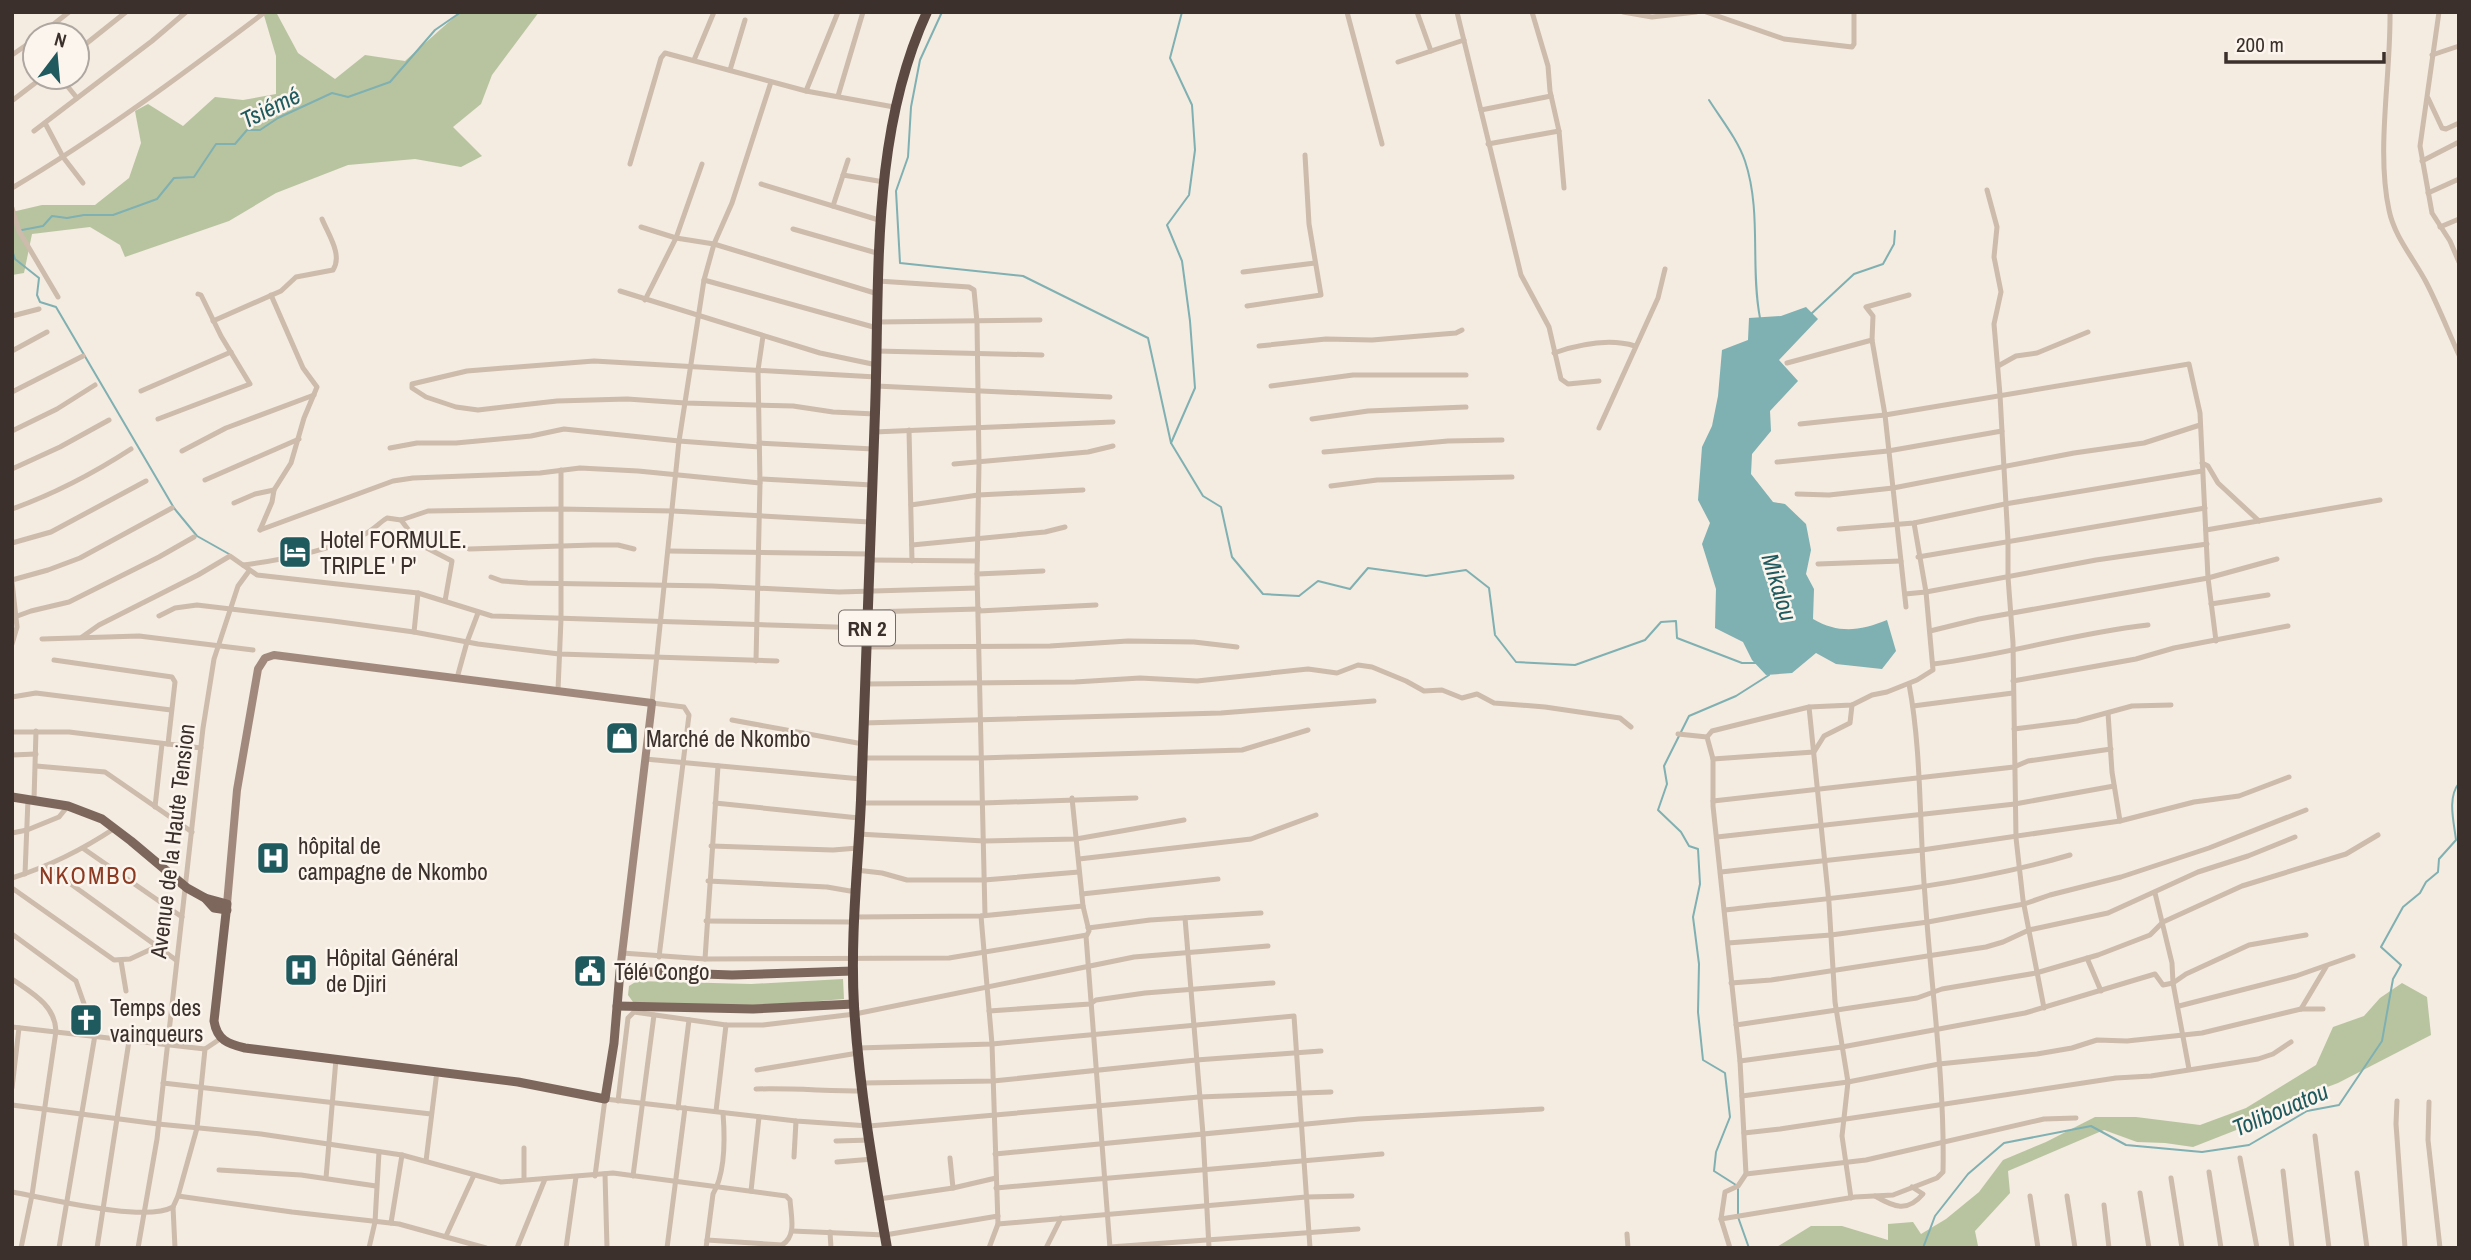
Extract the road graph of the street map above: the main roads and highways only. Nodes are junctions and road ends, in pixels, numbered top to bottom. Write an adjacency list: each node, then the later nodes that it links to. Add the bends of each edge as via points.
1 (927, 12): 6 (highway, RN 2, via 894,107 884,183)
2 (12, 797): 4 (main road, via 91,813)
3 (227, 903): 4 (main road); 4 (main road); 5 (main road)
4 (216, 905): 5 (main road)
5 (225, 926): 7 (main road, via 214,1021 220,1038 245,1048 518,1082 605,1098)
6 (853, 971): 7 (main road, via 732,975 620,971); 8 (highway, RN 2)
7 (617, 1006): 8 (main road)
8 (854, 1009): 9 (highway, RN 2)
9 (887, 1248)

